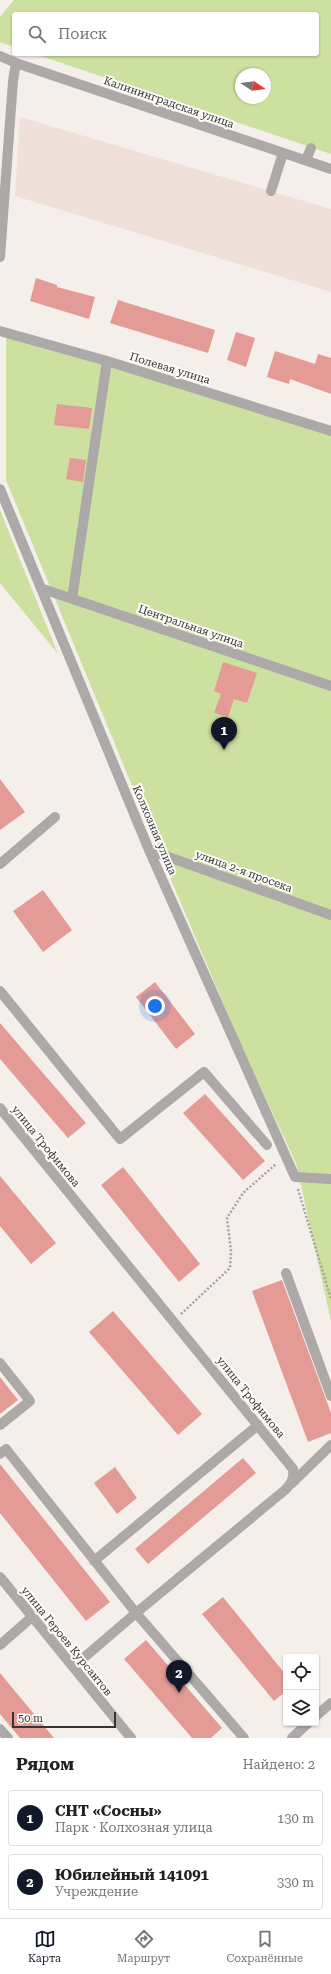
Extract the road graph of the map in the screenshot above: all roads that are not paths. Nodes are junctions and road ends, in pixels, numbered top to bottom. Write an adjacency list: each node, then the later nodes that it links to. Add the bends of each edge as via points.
1 (0, 56): 2 (street, Калининградская улица)
2 (16, 63): 4 (street, Калининградская улица); 8 (street)
3 (311, 148): 5 (street)
4 (283, 153): 5 (street, Калининградская улица); 7 (street)
5 (306, 160): 6 (street, Калининградская улица)
6 (331, 169)
7 (270, 191)
8 (0, 257)
9 (0, 331): 10 (street, Полевая улица)
10 (108, 361): 11 (street, Полевая улица); 14 (street)
11 (331, 431)
12 (0, 489): 13 (street, Колхозная улица)
13 (43, 589): 14 (street, Центральная улица); 17 (street, Колхозная улица)
14 (72, 599): 15 (street, Центральная улица)
15 (331, 686)
16 (55, 817): 18 (street)
17 (150, 850): 19 (street, улица 2-я просека); 23 (street, Колхозная улица, via 295,1177)
18 (0, 864)
19 (331, 915)
20 (0, 990): 22 (street, via 120,1139 204,1072)
21 (0, 1108): 28 (street, улица Трофимова)
22 (267, 1145)
23 (331, 1179)
24 (286, 1273): 26 (street)
25 (0, 1363): 27 (street, via 30,1401)
26 (331, 1396)
27 (0, 1425)
28 (258, 1425): 31 (street, улица Трофимова, via 293,1469 294,1477); 32 (street)
29 (331, 1445): 31 (street)
30 (2, 1448): 32 (street)
31 (291, 1484): 34 (street)
32 (94, 1561): 34 (street)
33 (0, 1577): 35 (street, улица Героев Курсантов)
34 (136, 1613): 37 (street); 44 (street)
35 (32, 1617): 36 (street); 37 (street, улица Героев Курсантов)
36 (0, 1645)
37 (74, 1667): 43 (street, улица Героев Курсантов)
38 (331, 1702): 39 (street)
39 (319, 1713)
40 (305, 1726): 45 (street)
41 (0, 1729): 42 (street)
42 (8, 1738)
43 (132, 1738)
44 (244, 1738)
45 (292, 1738)

